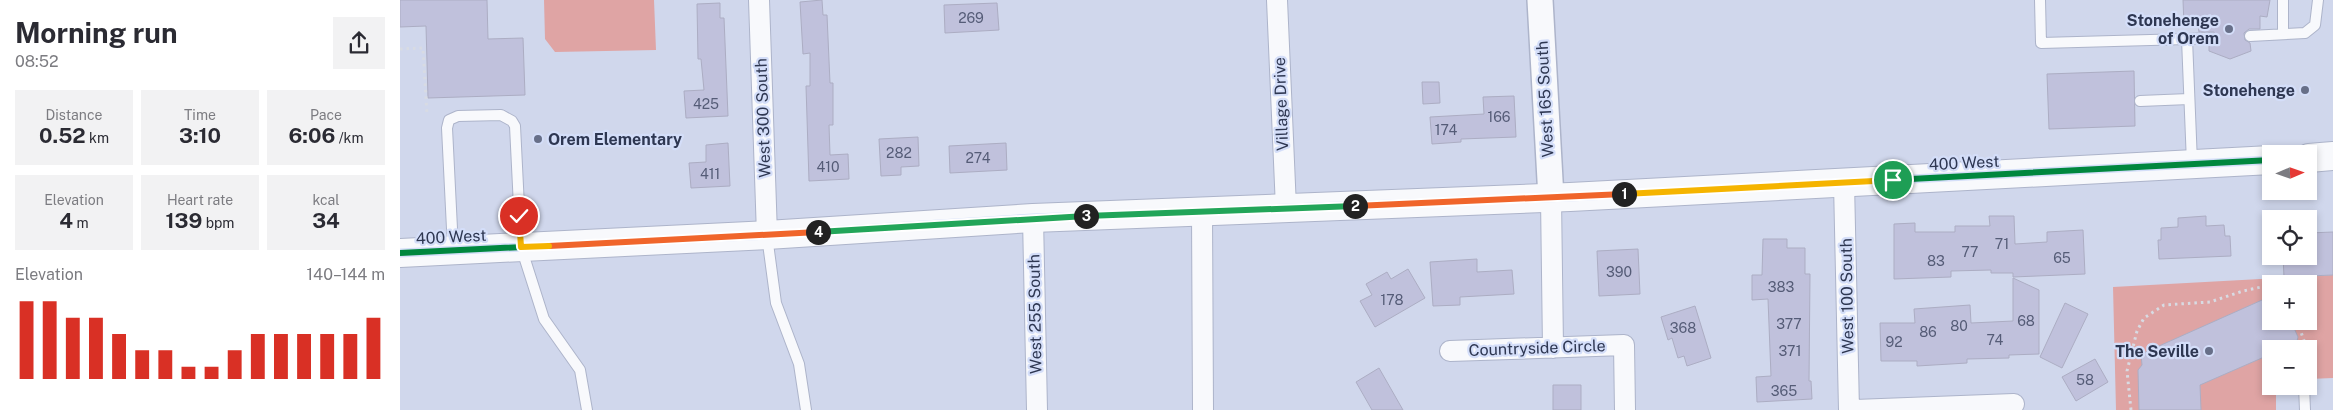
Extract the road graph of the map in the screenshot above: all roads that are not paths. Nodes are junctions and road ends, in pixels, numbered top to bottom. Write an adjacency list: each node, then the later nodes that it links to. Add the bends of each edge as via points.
1 (759, 0): 22 (street, West 300 South)
2 (1277, 0): 19 (street, Village Drive)
3 (1540, 0): 18 (street, West 165 South)
4 (2040, 0): 10 (lane, via 2041,44)
5 (2283, 0): 7 (lane)
6 (2318, 0): 7 (lane, via 2312,29 2305,33)
7 (2283, 34): 8 (lane)
8 (2250, 36)
9 (2210, 38): 10 (lane)
10 (2187, 39): 11 (lane)
11 (2189, 99): 12 (lane); 16 (lane)
12 (2140, 101)
13 (2333, 156): 14 (main road)
14 (2318, 157)
15 (2262, 160): 16 (main road, 400 West)
16 (2192, 164): 17 (main road, 400 West)
17 (1844, 183): 18 (main road, 400 West); 35 (street, West 100 South)
18 (1551, 198): 19 (main road, 400 West); 26 (street)
19 (1286, 208): 20 (main road, 400 West)
20 (1202, 212): 21 (main road, 400 West); 33 (street)
21 (1034, 218): 22 (main road, 400 West); 32 (street, West 255 South)
22 (767, 236): 23 (main road, 400 West); 31 (lane, via 776,303 799,364)
23 (521, 247): 24 (main road, 400 West); 24 (lane, via 515,126 501,115 458,116 449,120 446,128); 30 (lane, via 544,319 580,370)
24 (453, 250): 25 (main road, 400 West)
25 (400, 253)
26 (1553, 348): 27 (street, Countryside Circle); 34 (street, Countryside Circle, via 1624,345)
27 (1450, 351)
28 (2304, 395): 37 (lane)
29 (2014, 404): 36 (street)
30 (588, 410)
31 (806, 410)
32 (1037, 410)
33 (1203, 410)
34 (1626, 410)
35 (1849, 410)
36 (1855, 410)
37 (2305, 410)

